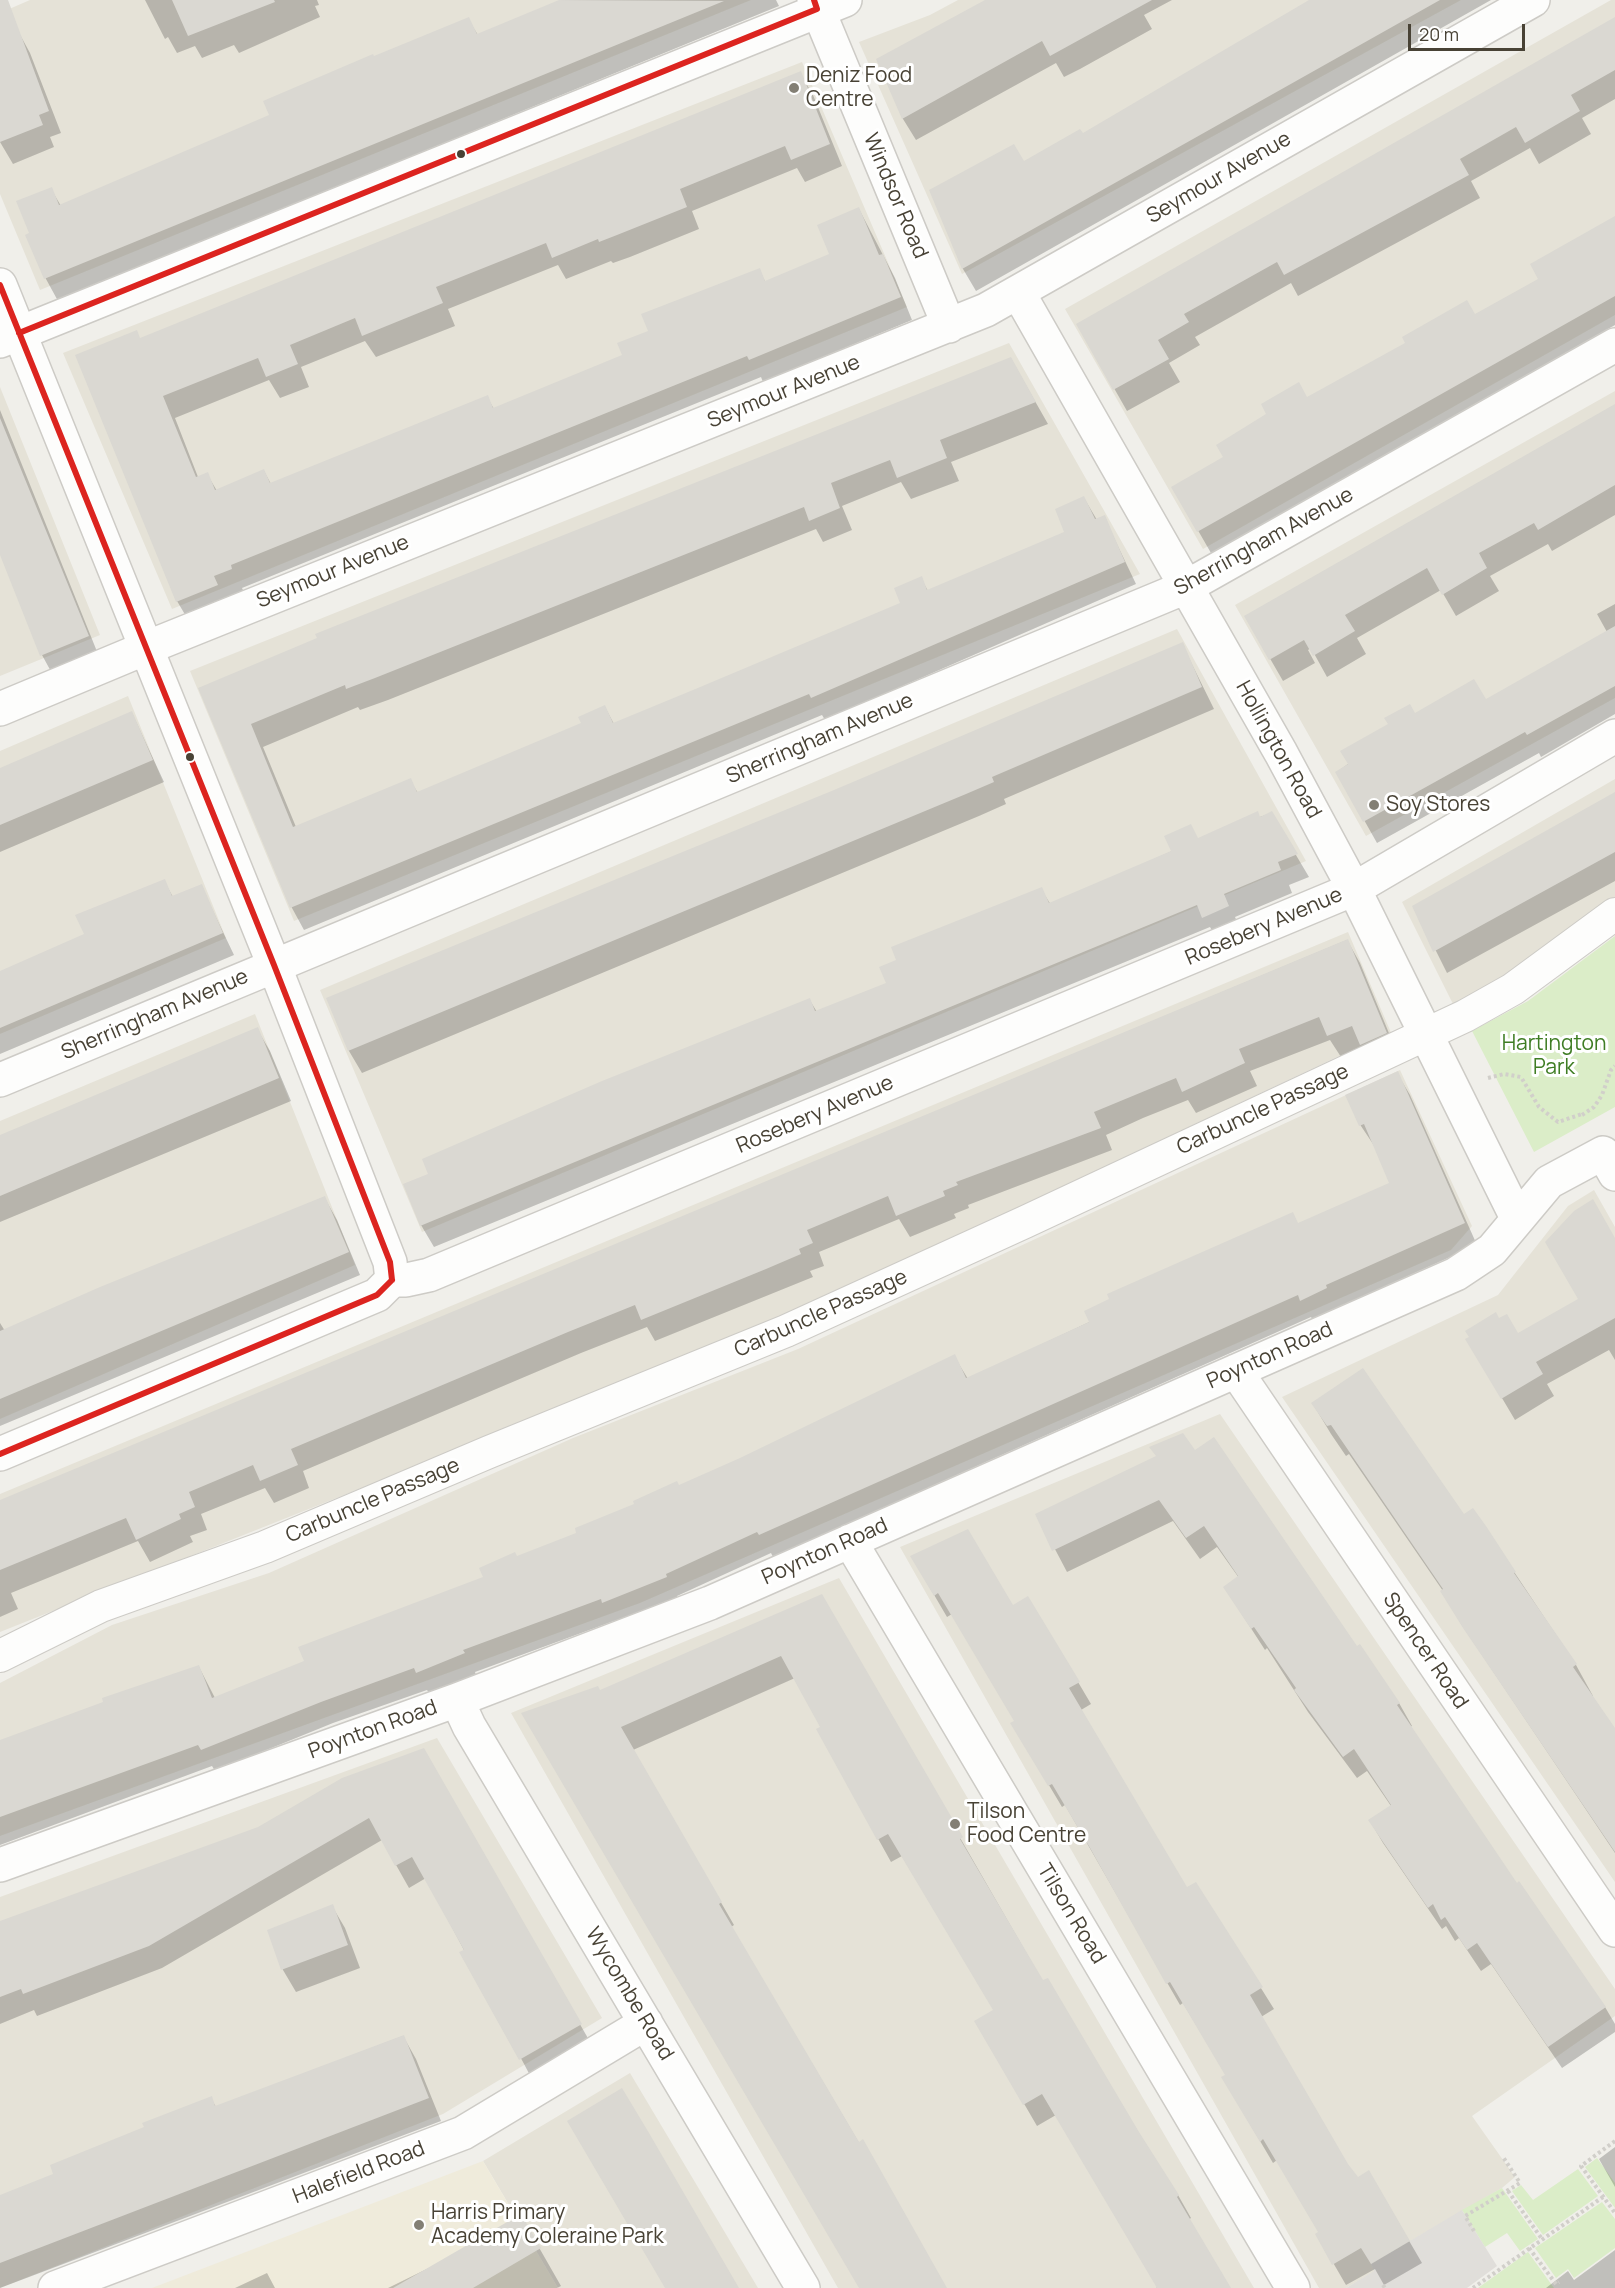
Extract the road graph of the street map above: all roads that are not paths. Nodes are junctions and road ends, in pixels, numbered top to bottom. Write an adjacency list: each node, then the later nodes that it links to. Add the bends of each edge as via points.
1 (1533, 0): 4 (street, Seymour Avenue)
2 (825, 3): 5 (street, Windsor Road); 6 (street)
3 (0, 285): 6 (street)
4 (1018, 292): 5 (street, Seymour Avenue); 8 (street, Hollington Road)
5 (949, 326): 9 (street, Seymour Avenue)
6 (10, 337): 9 (street)
7 (1615, 345): 8 (street, Sherringham Avenue)
8 (1186, 587): 12 (street, Hollington Road); 14 (street, Sherringham Avenue)
9 (147, 648): 10 (street, Seymour Avenue); 14 (street)
10 (0, 709)
11 (1615, 736): 12 (street, Rosebery Avenue)
12 (1354, 889): 15 (street, Hollington Road); 19 (street, Rosebery Avenue, via 429,1275)
13 (1615, 914): 15 (street, Carbuncle Passage, via 1513,989)
14 (274, 965): 16 (street, Sherringham Avenue); 19 (street, via 390,1262)
15 (1426, 1033): 18 (street, Hollington Road); 23 (street, Carbuncle Passage, via 786,1331 265,1547 101,1606)
16 (0, 1080)
17 (1609, 1163): 18 (street, Poynton Road, via 1549,1182)
18 (1516, 1218): 20 (street, Poynton Road, via 1492,1250 1466,1269)
19 (392, 1280): 21 (street, via 377,1295)
20 (1236, 1371): 22 (street, Poynton Road); 26 (street, Spencer Road)
21 (0, 1454)
22 (850, 1541): 24 (street, Poynton Road, via 678,1616); 30 (street, Tilson Road)
23 (0, 1656)
24 (457, 1700): 25 (street, Poynton Road); 27 (street, Wycombe Road)
25 (0, 1865)
26 (1615, 1930)
27 (646, 2023): 28 (street, Halefield Road, via 463,2133); 29 (street, Wycombe Road)
28 (55, 2288)
29 (803, 2288)
30 (1293, 2288)

